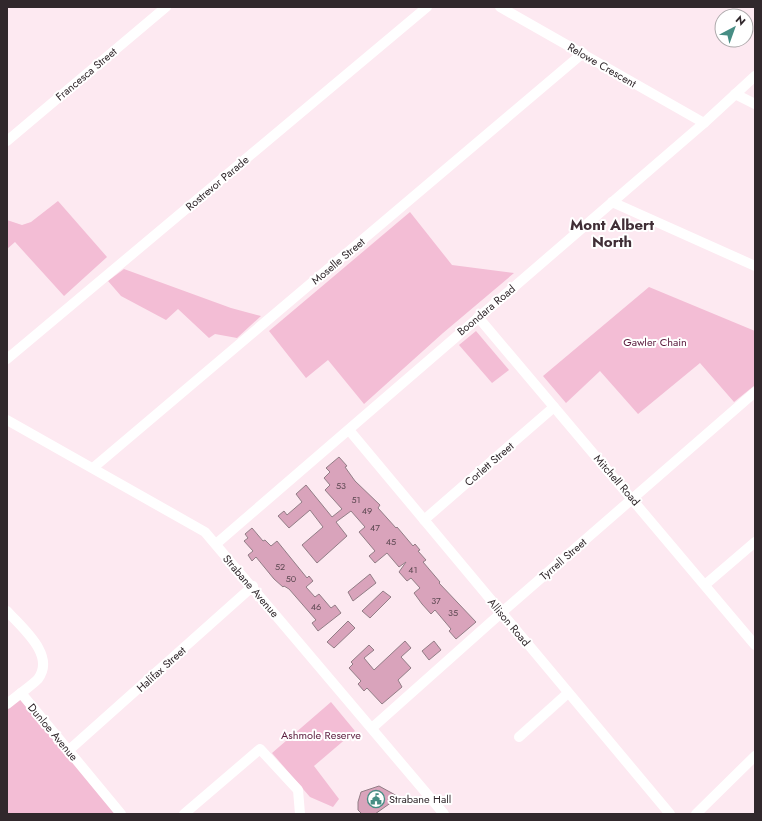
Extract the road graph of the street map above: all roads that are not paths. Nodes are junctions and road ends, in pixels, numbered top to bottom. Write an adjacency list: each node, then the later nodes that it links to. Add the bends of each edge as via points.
1 (166, 7): 9 (street, Francesca Street)
2 (427, 7): 13 (street, Rostrevor Parade)
3 (500, 7): 4 (street, Relowe Crescent)
4 (583, 53): 8 (street, Relowe Crescent); 18 (street, Moselle Street)
5 (755, 76): 6 (street, Boondara Road)
6 (735, 94): 7 (street); 8 (street, Boondara Road)
7 (755, 104)
8 (704, 123): 10 (street, Boondara Road)
9 (7, 141)
10 (612, 202): 11 (street); 12 (street, Boondara Road)
11 (755, 266)
12 (478, 317): 15 (street, Mitchell Road); 17 (street, Boondara Road)
13 (7, 359)
14 (755, 392): 19 (street, Tyrrell Street)
15 (554, 407): 19 (street, Mitchell Road); 20 (street, Corlett Street)
16 (7, 420): 18 (street, Strabane Avenue)
17 (349, 430): 20 (street, Allison Road); 22 (street, Boondara Road)
18 (93, 468): 22 (street, Strabane Avenue, via 205,532)
19 (632, 498): 23 (street, Mitchell Road); 26 (street, Tyrrell Street)
20 (424, 520): 26 (street, Allison Road)
21 (755, 542): 23 (street)
22 (216, 544): 24 (street, Strabane Avenue)
23 (706, 584): 27 (street, Mitchell Road)
24 (253, 586): 31 (street, Strabane Avenue); 33 (street, Halifax Street)
25 (7, 611): 28 (street, Dunloe Avenue, via 40,649 44,661 38,678)
26 (501, 612): 29 (street, Allison Road); 31 (street, Tyrrell Street)
27 (755, 645)
28 (21, 693): 30 (street); 33 (street, Dunloe Avenue)
29 (568, 693): 32 (street); 39 (street, Allison Road)
30 (7, 704)
31 (372, 728): 38 (street, Strabane Avenue)
32 (518, 737)
33 (68, 751): 35 (street, Dunloe Avenue)
34 (755, 756): 40 (street)
35 (121, 814)
36 (184, 814): 37 (street, via 260,749 298,790)
37 (300, 814)
38 (444, 814)
39 (670, 814)
40 (696, 814)

